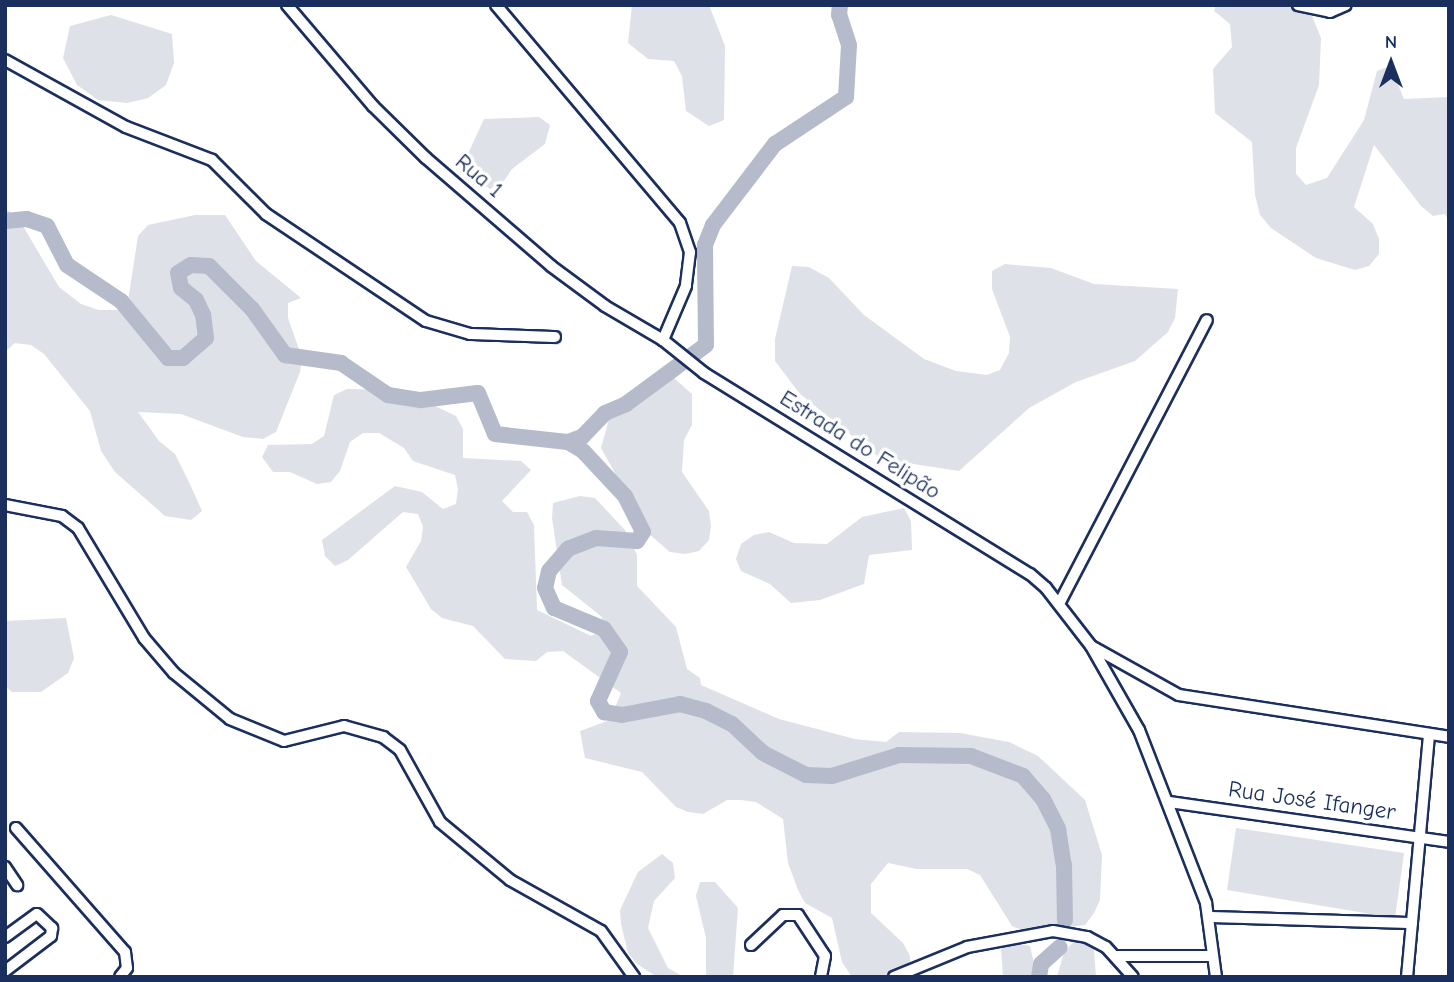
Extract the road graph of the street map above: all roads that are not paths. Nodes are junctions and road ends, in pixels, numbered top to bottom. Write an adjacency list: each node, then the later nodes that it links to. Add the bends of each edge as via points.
1 (287, 5): 8 (street, Rua 1, via 373,106 426,158 551,266 605,306)
2 (496, 5): 8 (street, via 680,223 690,252 686,286)
3 (1298, 5): 4 (street, via 1331,12)
4 (1346, 5)
5 (5, 60): 7 (street, via 126,127 212,160 266,214 426,321 470,334)
6 (1207, 320): 10 (street)
7 (555, 337)
8 (667, 342): 10 (street, Estrada do Felipão, via 704,373 1030,574)
9 (5, 505): 28 (street, via 43,510 78,528 144,638 174,673 230,719 284,741 344,726 383,737 400,750 440,822 510,880 601,931)
10 (1059, 604): 11 (street, Estrada do Felipão)
11 (1091, 646): 12 (street, via 1178,695); 14 (street, Estrada do Felipão, via 1139,730)
12 (1429, 734): 13 (street); 16 (street)
13 (1449, 737)
14 (1168, 802): 16 (street, Rua José Ifanger); 20 (street, Estrada do Felipão)
15 (16, 828): 27 (street, via 125,952 127,968)
16 (1418, 837): 17 (street, Rua José Ifanger); 21 (street)
17 (1449, 842)
18 (5, 867): 19 (street)
19 (17, 885)
20 (1208, 917): 21 (street); 25 (street, Estrada do Felipão)
21 (1412, 923): 33 (street)
22 (5, 937): 26 (street, via 37,915 52,928 51,936)
23 (751, 945): 29 (street, via 783,915 798,915 825,956)
24 (1117, 956): 25 (street); 30 (street, via 1087,937 1040,932 967,947); 31 (street)
25 (1213, 956): 32 (street, Estrada do Felipão)
26 (5, 971)
27 (120, 977)
28 (634, 977)
29 (821, 977)
30 (894, 977)
31 (1133, 977)
32 (1216, 977)
33 (1407, 977)

